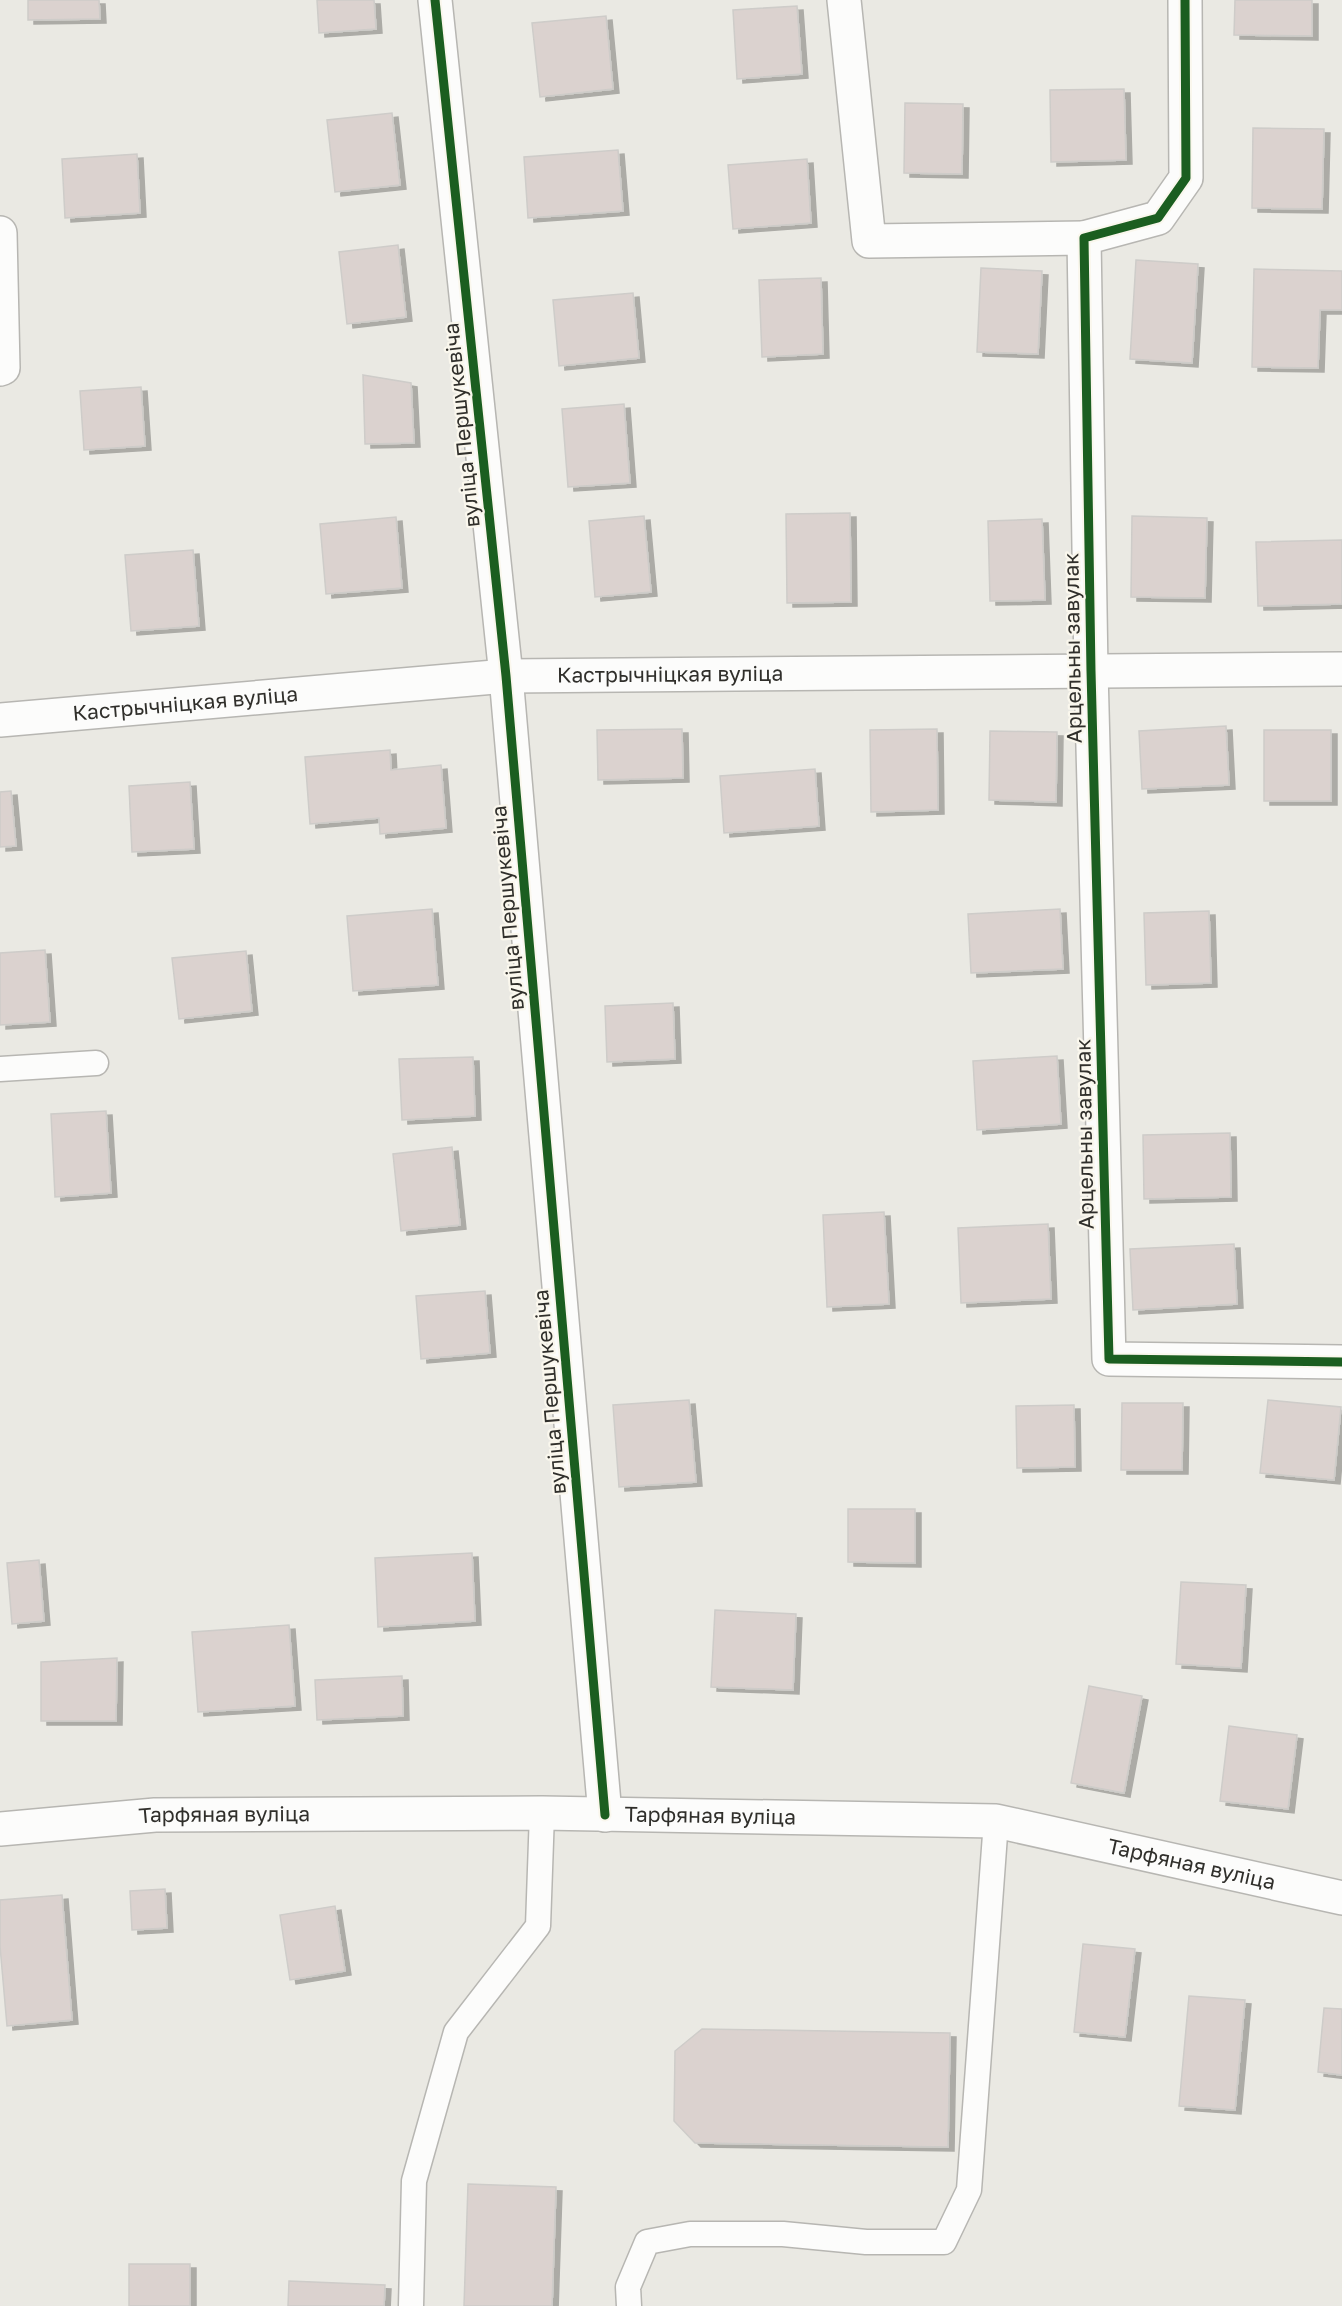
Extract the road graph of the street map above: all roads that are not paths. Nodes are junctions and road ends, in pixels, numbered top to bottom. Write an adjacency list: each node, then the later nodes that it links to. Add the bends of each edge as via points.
1 (435, 0): 9 (street, вуліца Першукевіча)
2 (844, 0): 5 (street, via 869,241)
3 (1185, 0): 5 (street, via 1186,178 1158,218)
4 (0, 233): 6 (street)
5 (1084, 238): 8 (street, Арцельны завулак)
6 (0, 369)
7 (1342, 669): 8 (street, Кастрычніцкая вуліца)
8 (1092, 671): 9 (street, Кастрычніцкая вуліца); 13 (street, Арцельны завулак, via 1108,1359)
9 (506, 676): 10 (street, Кастрычніцкая вуліца); 15 (street, вуліца Першукевіча)
10 (0, 720)
11 (96, 1062): 12 (lane)
12 (0, 1070)
13 (1342, 1362)
14 (543, 1813): 15 (street, Тарфяная вуліца); 17 (street, Тарфяная вуліца, via 155,1815); 19 (lane, via 538,1926 456,2032 414,2181)
15 (605, 1815): 16 (street, Тарфяная вуліца)
16 (996, 1821): 18 (street, Тарфяная вуліца); 20 (lane, via 969,2190 944,2242 866,2242 783,2234 690,2234 647,2242 628,2287)
17 (0, 1829)
18 (1342, 1898)
19 (411, 2306)
20 (628, 2306)

